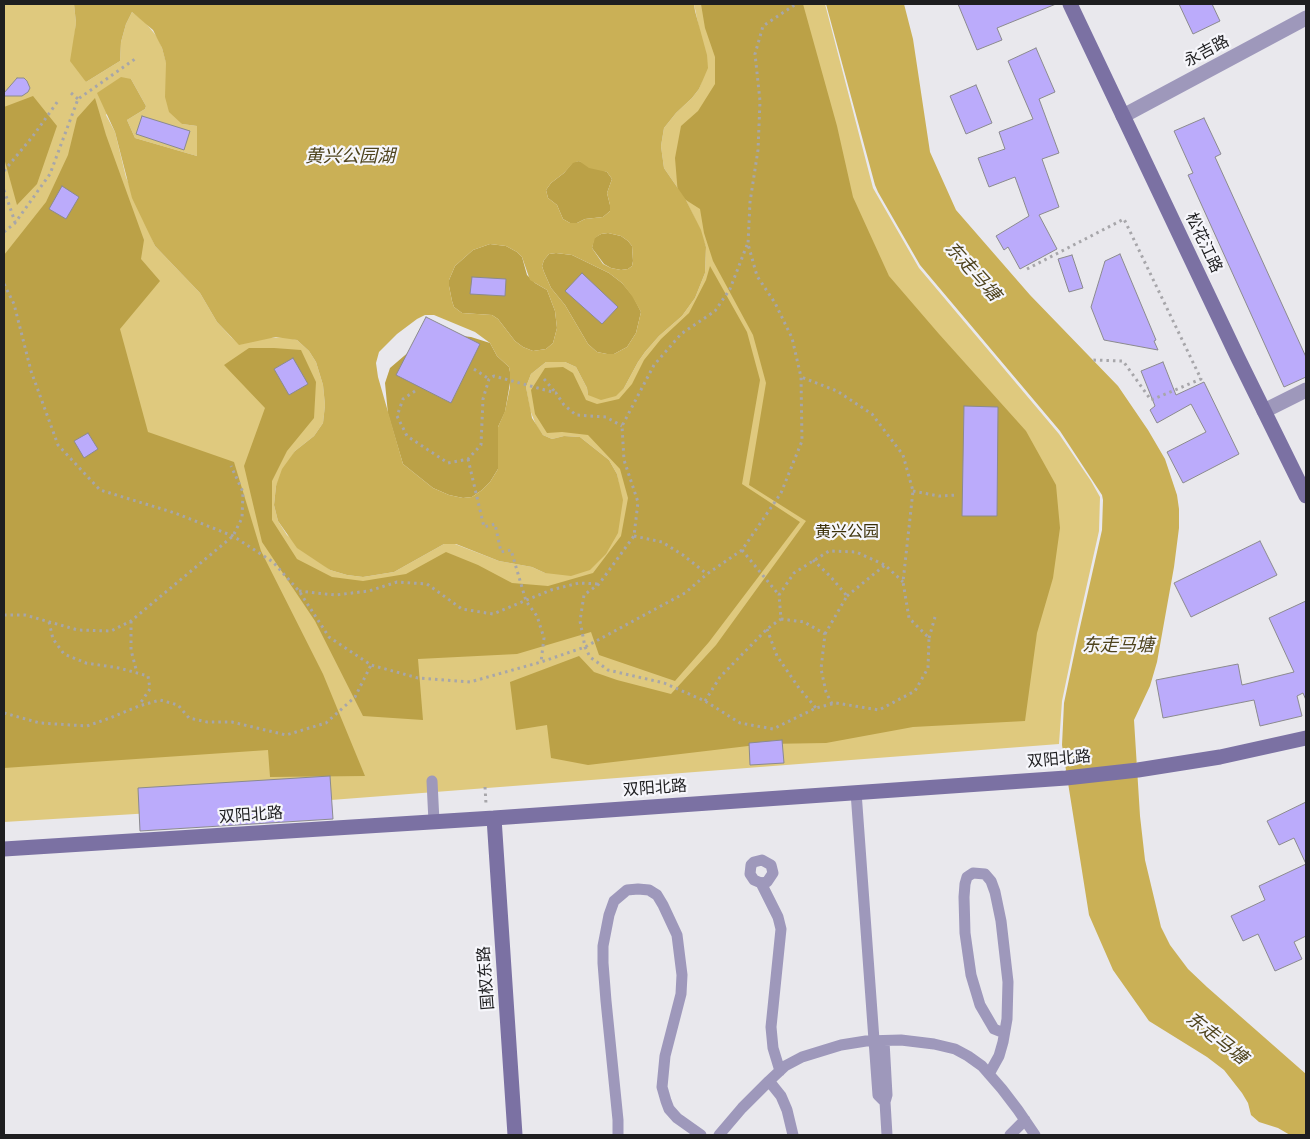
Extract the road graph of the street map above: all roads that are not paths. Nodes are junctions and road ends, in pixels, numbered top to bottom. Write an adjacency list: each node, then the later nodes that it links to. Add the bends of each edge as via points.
1 (1070, 4): 3 (street, 松花江路)
2 (1306, 18): 3 (street, 永吉路)
3 (1123, 116): 5 (street, 松花江路)
4 (1306, 390): 5 (street)
5 (1264, 411): 6 (street, 松花江路)
6 (1306, 496)
7 (1306, 738): 9 (street, 双阳北路, via 1220,757 1138,770)
8 (432, 781): 11 (lane)
9 (856, 792): 10 (street, 双阳北路); 15 (lane)
10 (494, 818): 11 (street, 双阳北路); 20 (street, 国权东路)
11 (434, 822): 12 (street, 双阳北路)
12 (4, 849)
13 (761, 883): 16 (lane, via 781,929 771,1027)
14 (1004, 1033): 14 (lane, via 1008,982 1001,921 991,881 985,874 973,873 967,877 964,897 971,975 980,1006 994,1029); 17 (lane, via 999,1056)
15 (879, 1041): 16 (lane, via 818,1051); 17 (lane, via 916,1040 955,1049); 25 (lane, via 878,1095 885,1102)
16 (780, 1071): 18 (lane)
17 (989, 1074): 19 (lane)
18 (769, 1081): 23 (lane); 24 (lane, via 781,1096)
19 (1025, 1120): 26 (lane); 27 (lane)
20 (515, 1135)
21 (618, 1135): 22 (lane, via 603,946 614,901 627,890 638,889 649,890 664,905 676,935 682,975 662,1087 669,1109)
22 (701, 1135)
23 (719, 1135)
24 (793, 1135)
25 (887, 1135)
26 (1010, 1135)
27 (1035, 1135)

